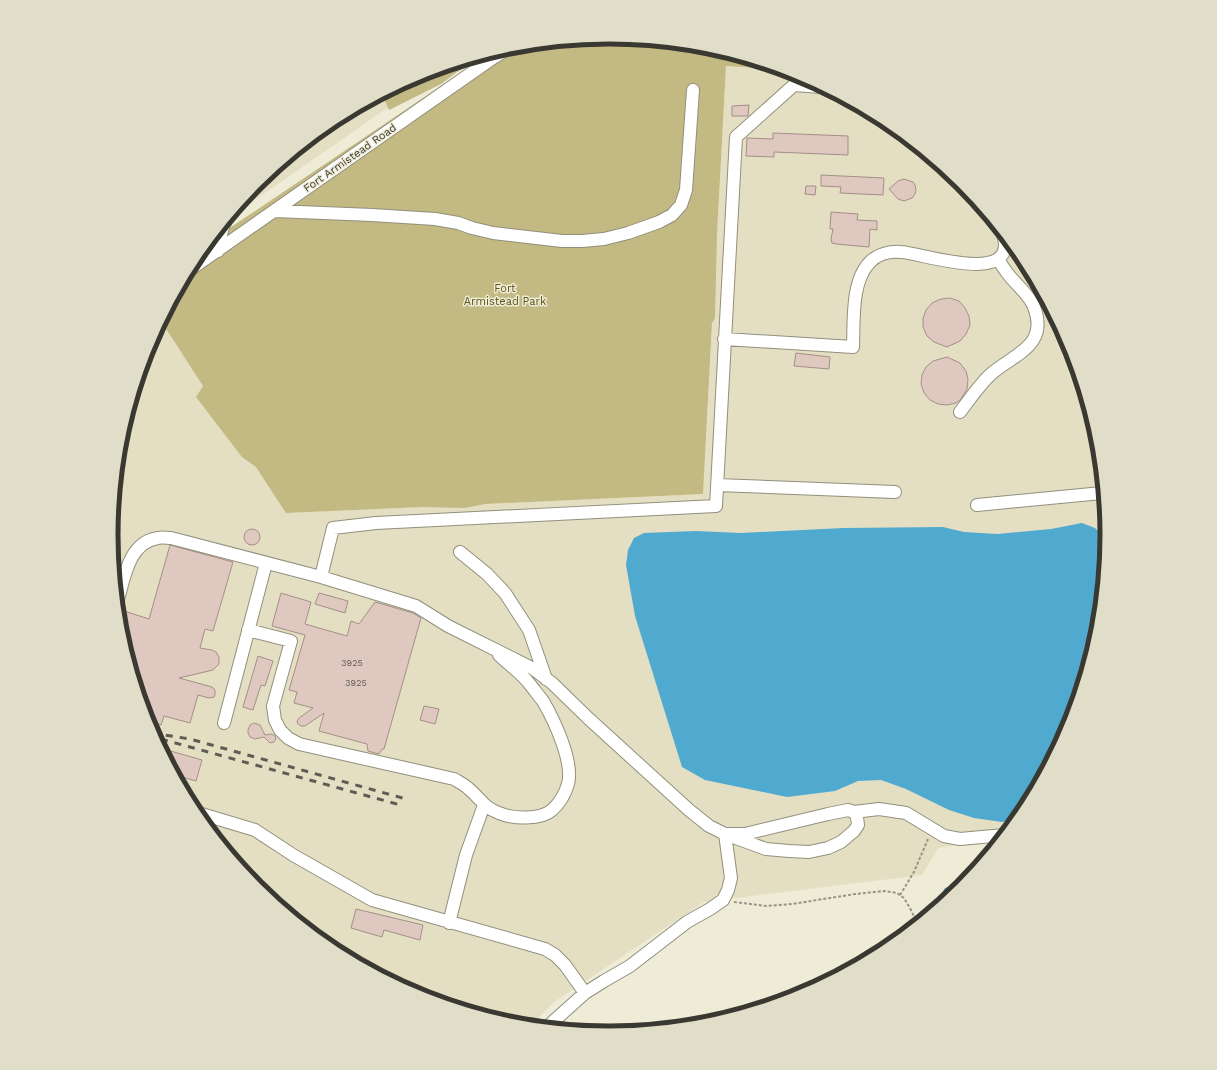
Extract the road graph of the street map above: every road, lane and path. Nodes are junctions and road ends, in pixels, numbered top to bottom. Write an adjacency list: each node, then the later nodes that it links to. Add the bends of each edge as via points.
1 (493, 58): 4 (street, Fort Armistead Road)
2 (807, 86): 10 (street, via 794,85 736,137)
3 (693, 90): 4 (street, via 686,190 681,206 660,222 628,233 604,239 562,241 493,233 435,219)
4 (275, 211): 7 (street, Fort Armistead Road)
5 (221, 233): 7 (street)
6 (1005, 245): 8 (street)
7 (218, 251): 9 (street, Fort Armistead Road)
8 (998, 259): 10 (street, via 980,265 901,252 889,252 878,256 861,275 856,290 853,347); 11 (street, via 1034,307 1037,333 1030,345 983,382)
9 (199, 264)
10 (724, 339): 12 (street)
11 (960, 412)
12 (717, 485): 13 (street); 18 (street, via 716,506 333,528)
13 (895, 492)
14 (1097, 493): 15 (street)
15 (977, 505)
16 (460, 552): 22 (street, via 487,574 505,594 529,630)
17 (266, 563): 18 (street); 19 (street, via 171,538 158,538 142,544 135,552); 20 (street)
18 (321, 577): 21 (street, via 416,606 448,626)
19 (121, 589)
20 (248, 630): 23 (street); 24 (street, via 291,641 273,706 275,720 288,738 299,744 454,779 469,788)
21 (486, 644): 22 (street, via 532,668); 24 (street, via 527,681 543,701 565,749 569,769 568,783 562,800 551,811 539,816 520,818 500,814)
22 (546, 679): 28 (street, via 689,810 709,826)
23 (224, 722)
24 (484, 805): 33 (street, via 466,855)
25 (854, 812): 27 (street, via 879,809 906,813); 28 (street, via 848,810 828,814 745,834); 28 (street, via 858,825 854,831 841,842 809,852 766,849)
26 (205, 815): 33 (street, via 255,830 372,900)
27 (932, 829): 29 (street, via 944,836 960,839); 30 (path, via 914,872)
28 (725, 834): 31 (street, via 731,878)
29 (997, 836)
30 (900, 895): 31 (path, via 884,891 766,906); 32 (path)
31 (723, 900): 34 (street, via 687,922 630,966)
32 (914, 919)
33 (449, 923): 34 (street, via 545,949 565,965)
34 (585, 993): 35 (street)
35 (552, 1023)

